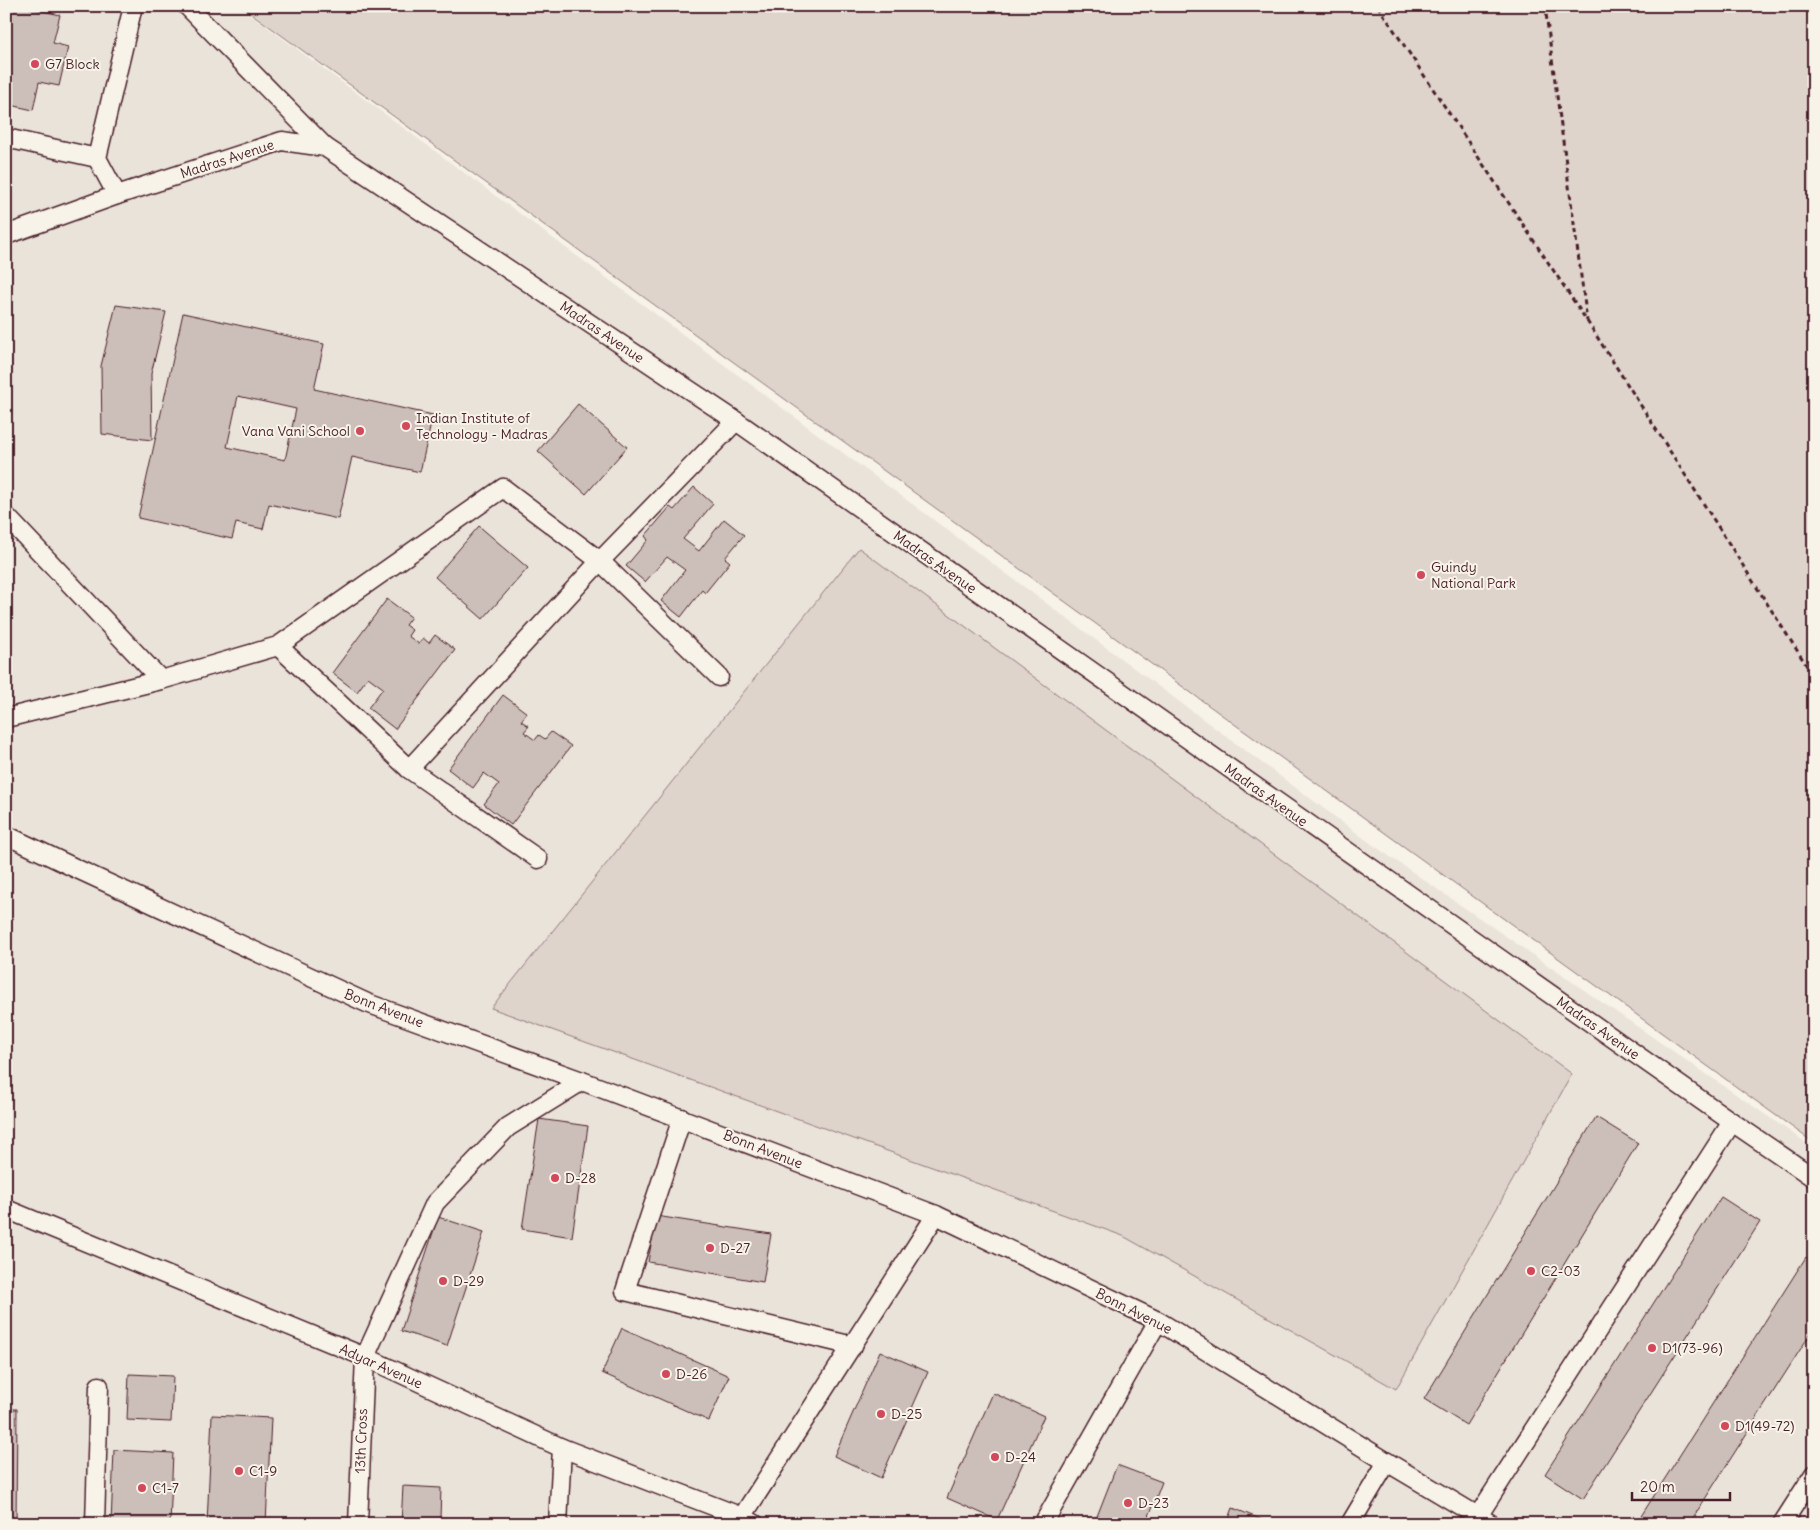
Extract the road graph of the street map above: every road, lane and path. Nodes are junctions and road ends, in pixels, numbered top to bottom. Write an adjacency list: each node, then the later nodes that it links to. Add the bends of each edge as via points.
1 (133, 6): 7 (lane)
2 (187, 6): 6 (lane)
3 (1378, 6): 10 (path)
4 (1545, 6): 10 (path)
5 (6, 138): 7 (lane)
6 (325, 147): 8 (lane, Madras Avenue, via 282,140); 11 (lane, Madras Avenue)
7 (97, 158): 8 (lane)
8 (117, 195): 9 (lane, Madras Avenue)
9 (6, 235)
10 (1587, 321): 16 (path)
11 (736, 421): 13 (lane); 24 (lane, Madras Avenue)
12 (6, 516): 17 (lane)
13 (600, 561): 14 (lane, via 503,488); 15 (lane); 19 (lane)
14 (278, 646): 17 (lane); 19 (lane)
15 (719, 677)
16 (1814, 678)
17 (161, 680): 18 (lane)
18 (6, 718)
19 (409, 769): 21 (lane)
20 (6, 835): 22 (lane, Bonn Avenue, via 367,1003)
21 (538, 859)
22 (582, 1081): 23 (lane, Bonn Avenue); 30 (lane, via 508,1127 435,1203)
23 (682, 1118): 27 (lane, Bonn Avenue); 29 (lane, via 625,1290)
24 (1732, 1122): 25 (lane, Madras Avenue); 36 (lane)
25 (1814, 1178)
26 (6, 1208): 30 (lane, Adyar Avenue)
27 (936, 1215): 28 (lane, Bonn Avenue); 29 (lane)
28 (1158, 1321): 33 (lane, Bonn Avenue); 40 (lane)
29 (853, 1346): 35 (lane)
30 (365, 1357): 32 (lane, Adyar Avenue); 38 (lane, 13th Cross)
31 (99, 1386): 37 (lane)
32 (562, 1448): 35 (lane, Adyar Avenue); 39 (lane)
33 (1387, 1462): 36 (lane, Bonn Avenue); 41 (lane)
34 (1814, 1474): 42 (lane)
35 (748, 1520)
36 (1485, 1520)
37 (96, 1524)
38 (358, 1524)
39 (558, 1524)
40 (1043, 1524)
41 (1350, 1524)
42 (1782, 1524)

